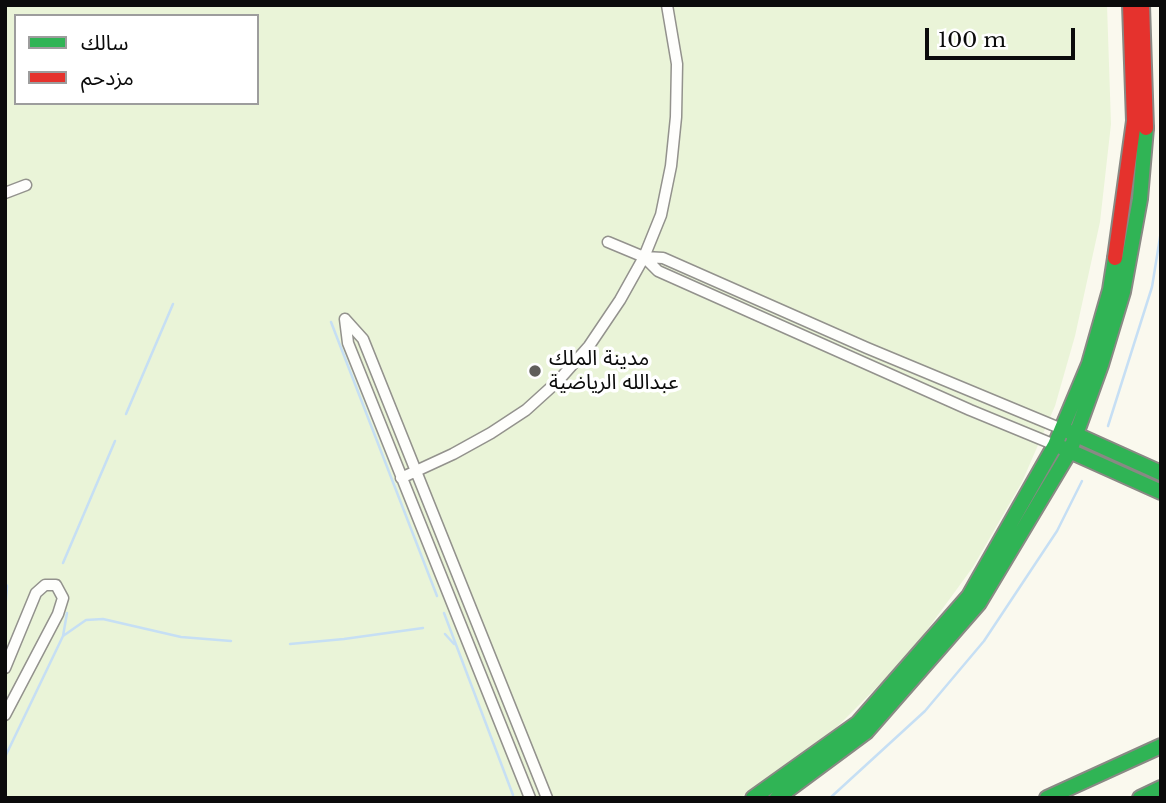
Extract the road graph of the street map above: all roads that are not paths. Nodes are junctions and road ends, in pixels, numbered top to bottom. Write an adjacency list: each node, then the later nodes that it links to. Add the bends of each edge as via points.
1 (667, 5): 7 (street, via 677,64 676,117 661,215)
2 (1130, 5): 8 (main road, via 1134,121 1125,199 1110,290)
3 (1142, 5): 9 (main road, via 1147,120 1140,199 1122,292)
4 (26, 185): 5 (street)
5 (5, 193)
6 (608, 242): 7 (street)
7 (645, 257): 8 (street, via 663,258); 10 (street, via 658,271); 12 (street, via 589,346 558,381 491,433)
8 (1062, 429): 9 (main road); 10 (main road)
9 (1076, 435): 11 (main road); 13 (main road)
10 (1055, 445): 11 (main road); 22 (main road, via 969,596 858,723)
11 (1070, 451): 15 (main road); 23 (main road, via 979,603 866,732)
12 (415, 472): 14 (street); 14 (street, via 363,339 345,319 348,343); 21 (street)
13 (1161, 473)
14 (401, 478): 20 (street)
15 (1161, 492)
16 (5, 668): 17 (street, via 36,593 45,585 56,585 63,598 58,614)
17 (5, 715)
18 (1161, 746): 24 (main road)
19 (1161, 789): 25 (main road)
20 (530, 798)
21 (547, 798)
22 (753, 798)
23 (777, 798)
24 (1047, 798)
25 (1140, 798)

